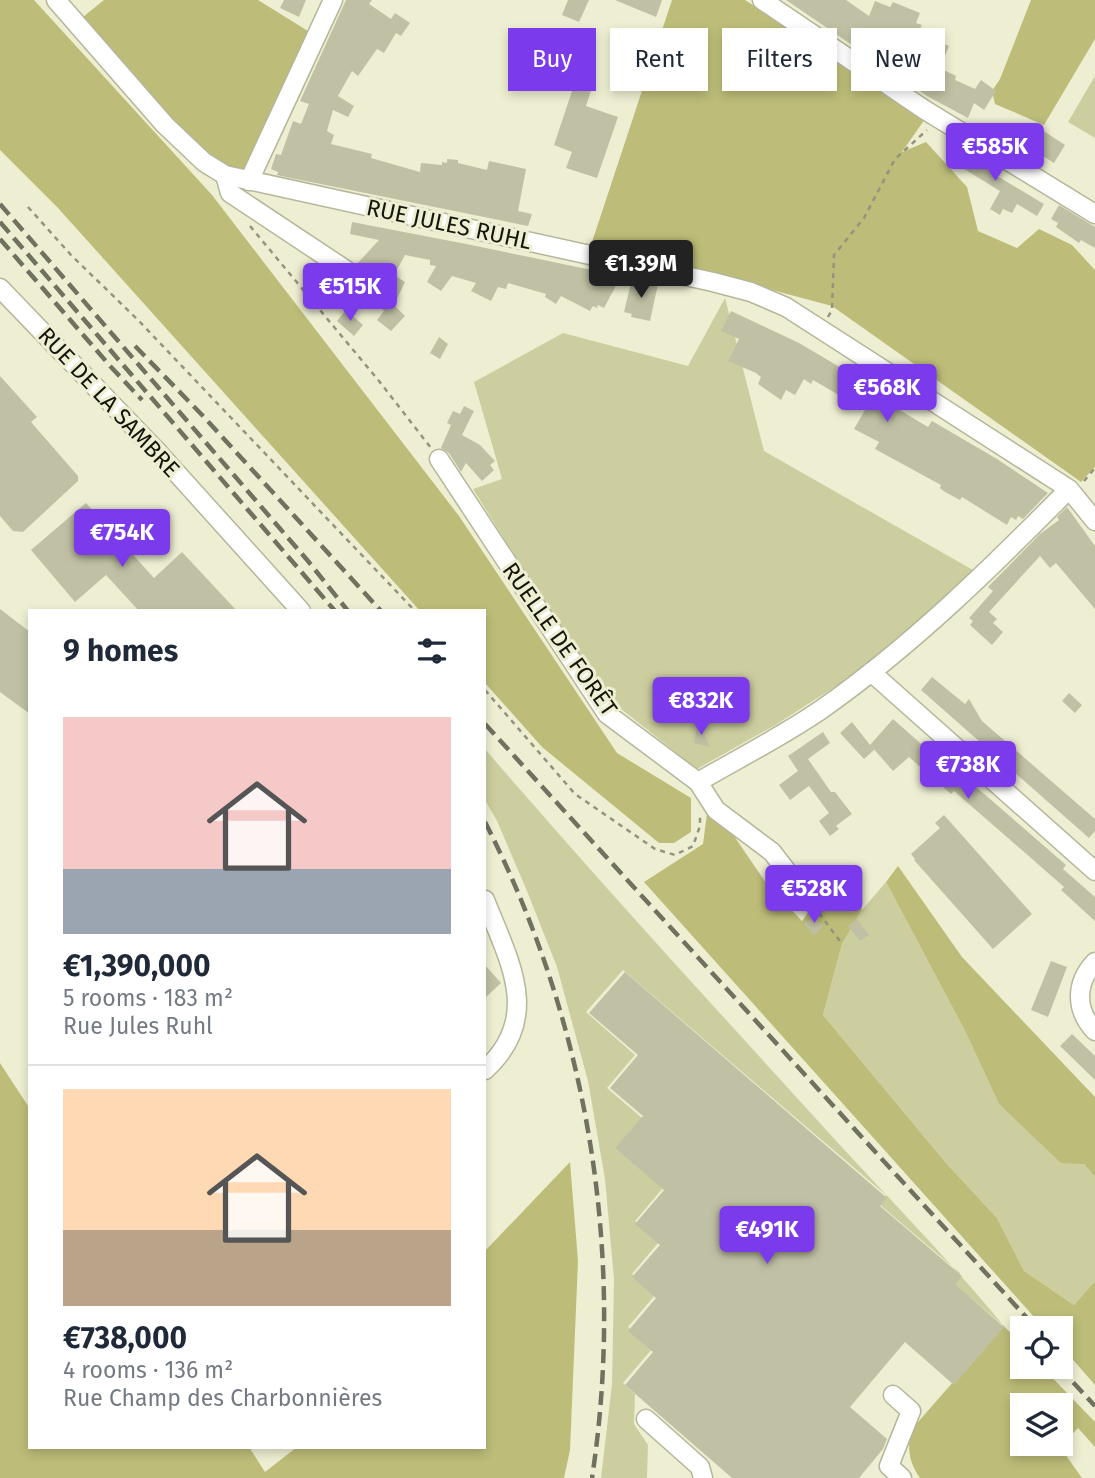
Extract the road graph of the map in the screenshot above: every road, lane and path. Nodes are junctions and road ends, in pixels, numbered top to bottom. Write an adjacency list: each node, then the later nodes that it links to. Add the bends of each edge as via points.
1 (56, 0): 5 (street, RUE JULES RUHL, via 165,125)
2 (333, 0): 6 (street)
3 (762, 0): 4 (street)
4 (937, 117): 8 (street); 12 (path, via 895,159 864,218 834,255 832,310)
5 (225, 175): 6 (street, RUE JULES RUHL); 10 (street, via 230,193)
6 (250, 181): 12 (street, RUE JULES RUHL, via 713,282 786,307)
7 (28, 207): 17 (path)
8 (1095, 214)
9 (249, 225): 13 (path)
10 (346, 270)
11 (0, 288): 16 (street, RUE DE LA SAMBRE, via 156,450)
12 (821, 329): 14 (street, RUE JULES RUHL)
13 (439, 459): 20 (street, RUELLE DE FORÊT, via 607,714)
14 (1069, 489): 15 (street, RUE JULES RUHL); 18 (street, via 972,587)
15 (1095, 521)
16 (299, 609)
17 (413, 609)
18 (871, 672): 20 (street, via 820,710); 21 (street)
19 (486, 691): 20 (path, via 575,794 655,849 676,855 693,846 700,826)
20 (698, 782): 22 (street, RUELLE DE FORÊT, via 716,810 772,852)
21 (1095, 871)
22 (809, 900): 24 (path)
23 (486, 903): 27 (street, via 512,969 519,1002 510,1038)
24 (842, 944)
25 (1095, 962): 26 (street, via 1078,1001)
26 (1095, 1031)
27 (486, 1069)
28 (893, 1395): 31 (street, via 911,1411 889,1466)
29 (646, 1419): 30 (street, via 700,1467)
30 (703, 1478)
31 (902, 1478)

